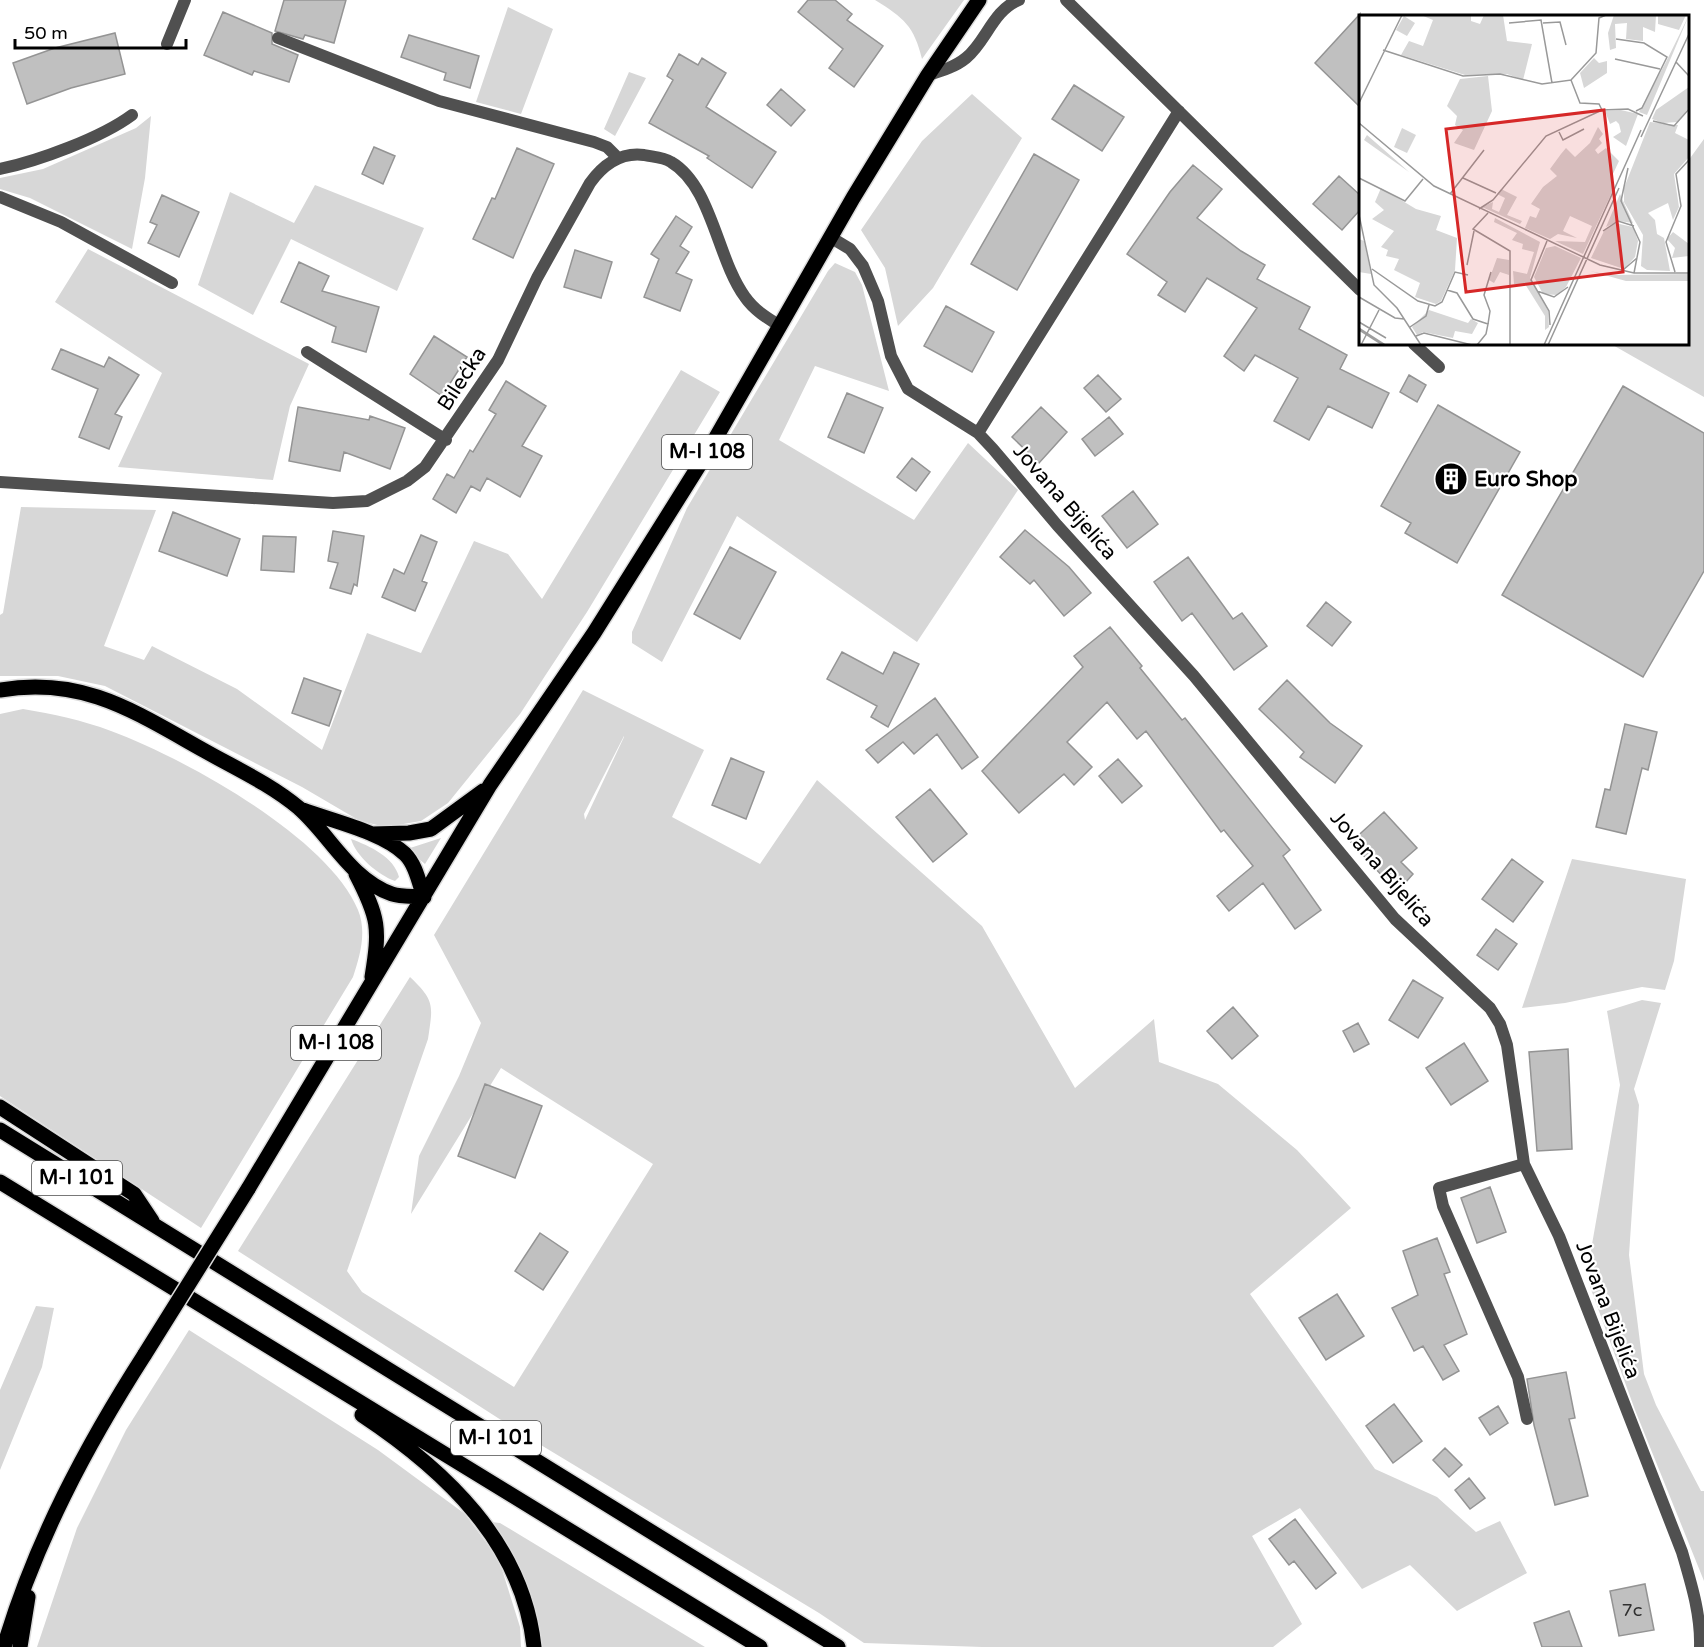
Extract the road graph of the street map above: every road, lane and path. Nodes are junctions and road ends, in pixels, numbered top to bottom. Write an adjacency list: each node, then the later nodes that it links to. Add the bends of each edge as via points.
1 (185, 0): 6 (street)
2 (980, 0): 7 (main road, M-I 108)
3 (1019, 0): 7 (street, via 1003,11 968,57 951,68)
4 (1066, 0): 8 (street)
5 (278, 38): 10 (street, via 439,101 594,142 607,147)
6 (167, 44)
7 (928, 75): 13 (main road, M-I 108)
8 (1179, 111): 15 (street); 20 (street)
9 (132, 115): 11 (street, via 103,132)
10 (618, 158): 16 (street, via 637,154 661,158 680,170 703,202 728,269 745,298); 21 (street, Bilećka, via 590,183 537,278 498,360)
11 (0, 169)
12 (0, 197): 14 (street, via 61,222)
13 (830, 237): 16 (main road, M-I 108); 20 (street, Jovana Bijelića, via 850,249 862,266 878,301 891,356 908,389)
14 (172, 283)
15 (1359, 289)
16 (780, 326): 24 (main road, M-I 108, via 710,448 594,633)
17 (1415, 345): 19 (street)
18 (307, 352): 21 (street)
19 (1439, 367)
20 (978, 433): 32 (street, Jovana Bijelića, via 1194,676 1395,919 1490,1008 1508,1045)
21 (446, 440): 22 (street, Bilećka, via 425,467 407,481 367,501 276,501)
22 (0, 482)
23 (1, 690): 25 (main road, via 35,685 73,689 141,714 261,781)
24 (490, 785): 26 (main road, via 431,829); 28 (main road, M-I 108)
25 (299, 808): 26 (main road); 27 (main road)
26 (371, 834): 28 (main road, via 406,855)
27 (352, 866): 28 (main road, via 370,883 393,894); 29 (main road, via 378,924)
28 (424, 897): 29 (main road, M-I 108)
29 (370, 986): 37 (main road, M-I 108, bridge, via 248,1190 104,1418 74,1471)
30 (0, 1107): 34 (main road, via 134,1194)
31 (0, 1130): 34 (main road, M-I 101)
32 (1524, 1164): 36 (street, via 1439,1188 1443,1206 1518,1377); 38 (street, Jovana Bijelića, via 1558,1236 1682,1552)
33 (0, 1182): 35 (main road, M-I 101)
34 (155, 1226): 43 (main road, M-I 101)
35 (262, 1344): 41 (main road, via 409,1450 476,1511 504,1552 526,1602); 42 (main road, M-I 101)
36 (1527, 1419)
37 (34, 1564): 39 (main road, M-I 108); 40 (main road)
38 (1702, 1631): 44 (street, Jovana Bijelića)
39 (4, 1647)
40 (20, 1647)
41 (534, 1647)
42 (760, 1647)
43 (838, 1647)
44 (1700, 1647)

